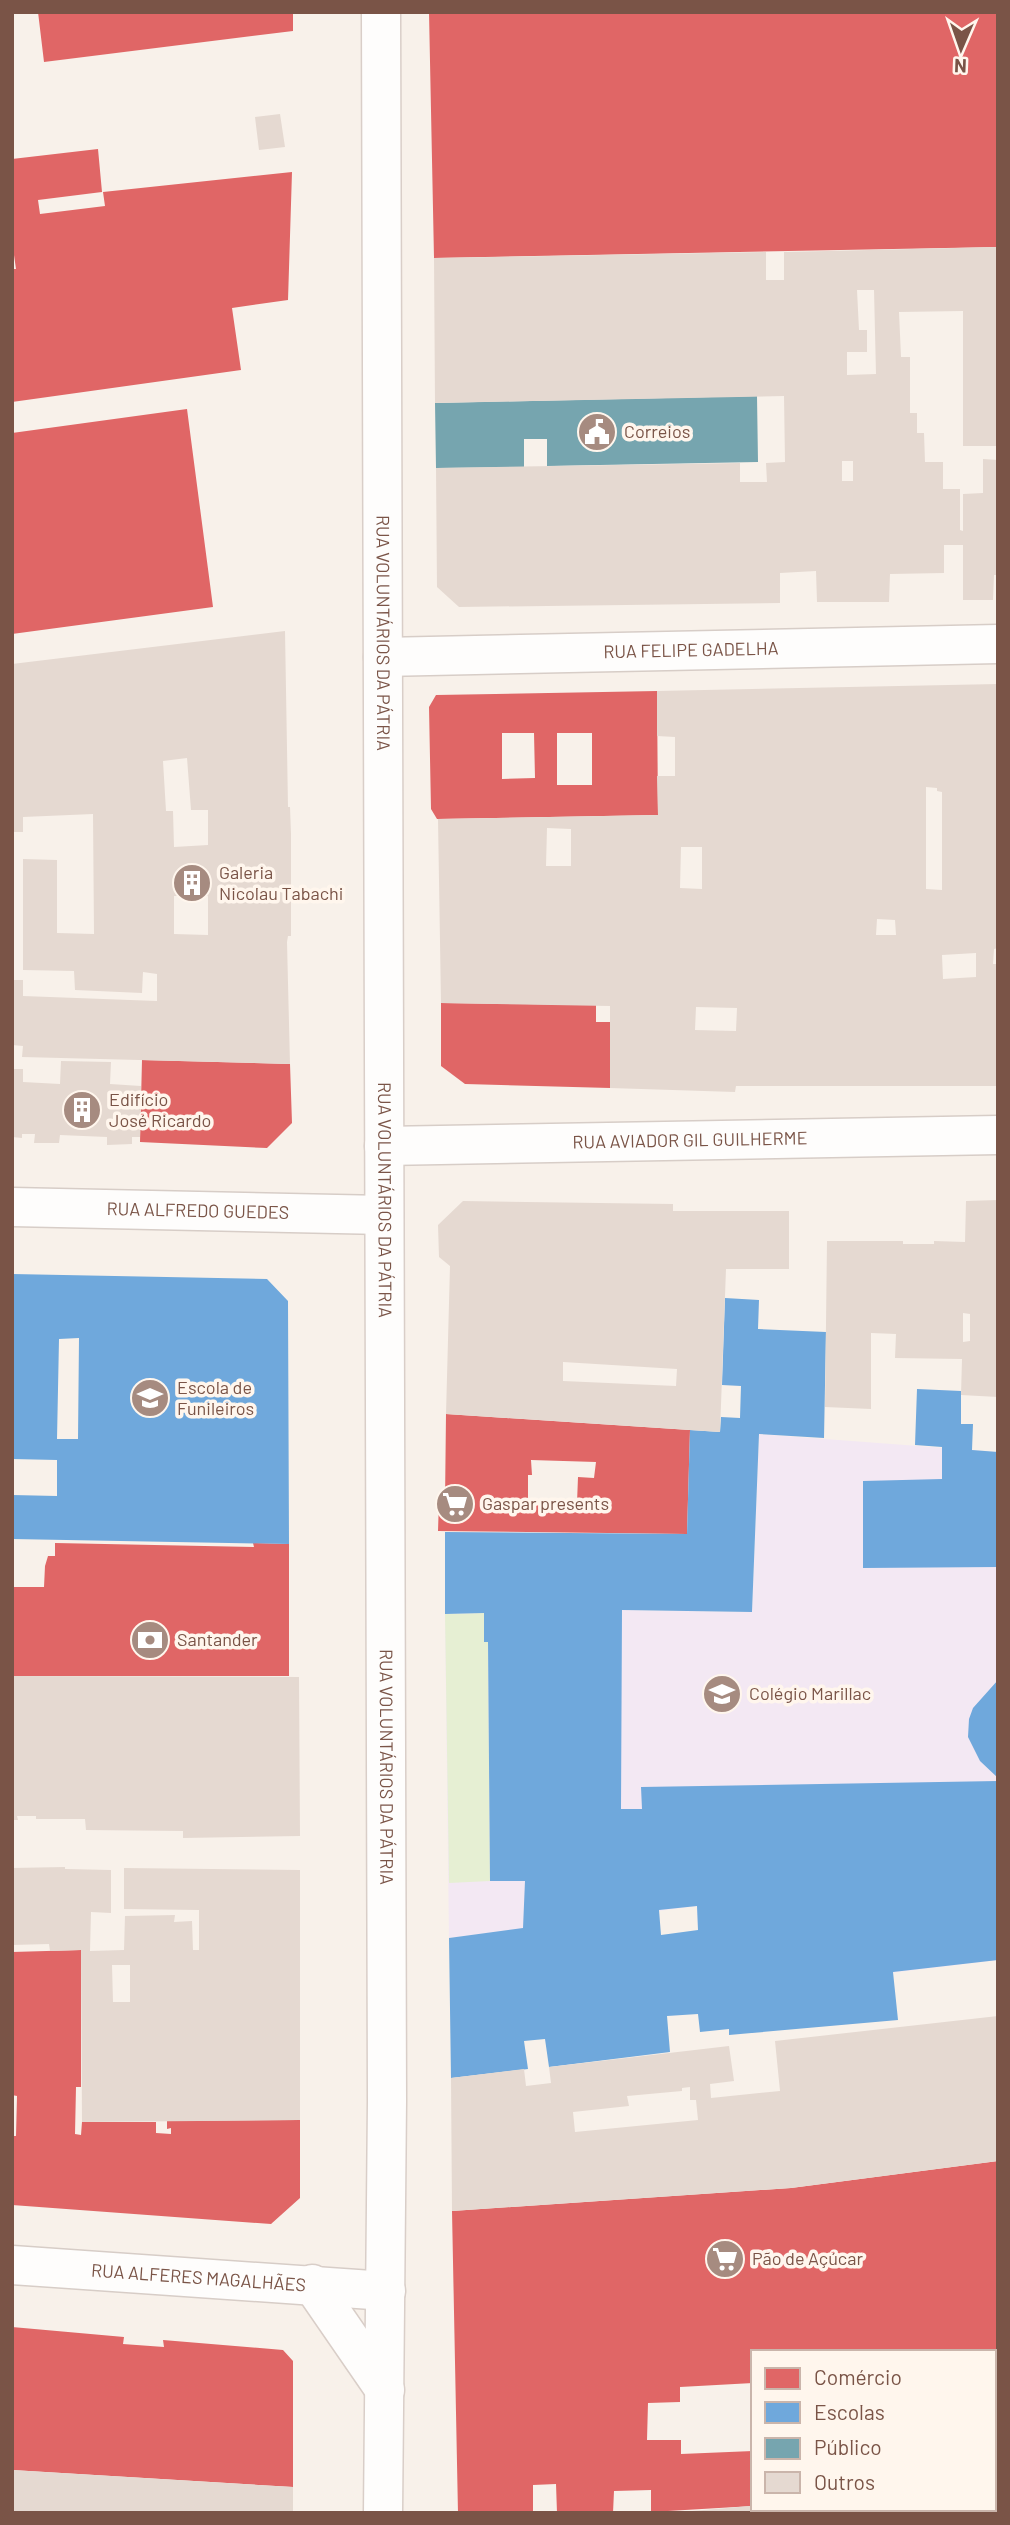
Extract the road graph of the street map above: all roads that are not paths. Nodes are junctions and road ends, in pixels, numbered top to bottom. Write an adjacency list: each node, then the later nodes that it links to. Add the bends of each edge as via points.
1 (381, 12): 3 (main road, RUA VOLUNTÁRIOS DA PÁTRIA)
2 (998, 644): 3 (main road, RUA FELIPE GADELHA)
3 (383, 657): 5 (main road, RUA VOLUNTÁRIOS DA PÁTRIA)
4 (998, 1135): 5 (main road, RUA AVIADOR GIL GUILHERME)
5 (384, 1146): 7 (main road, RUA VOLUNTÁRIOS DA PÁTRIA)
6 (12, 1207): 7 (main road, RUA ALFREDO GUEDES)
7 (384, 1215): 10 (main road, RUA VOLUNTÁRIOS DA PÁTRIA)
8 (12, 2265): 9 (main road, RUA ALFERES MAGALHÃES)
9 (312, 2284): 10 (main road, RUA ALFERES MAGALHÃES); 11 (main road)
10 (386, 2291): 11 (main road, RUA VOLUNTÁRIOS DA PÁTRIA)
11 (385, 2390): 12 (main road, RUA VOLUNTÁRIOS DA PÁTRIA)
12 (383, 2513)

